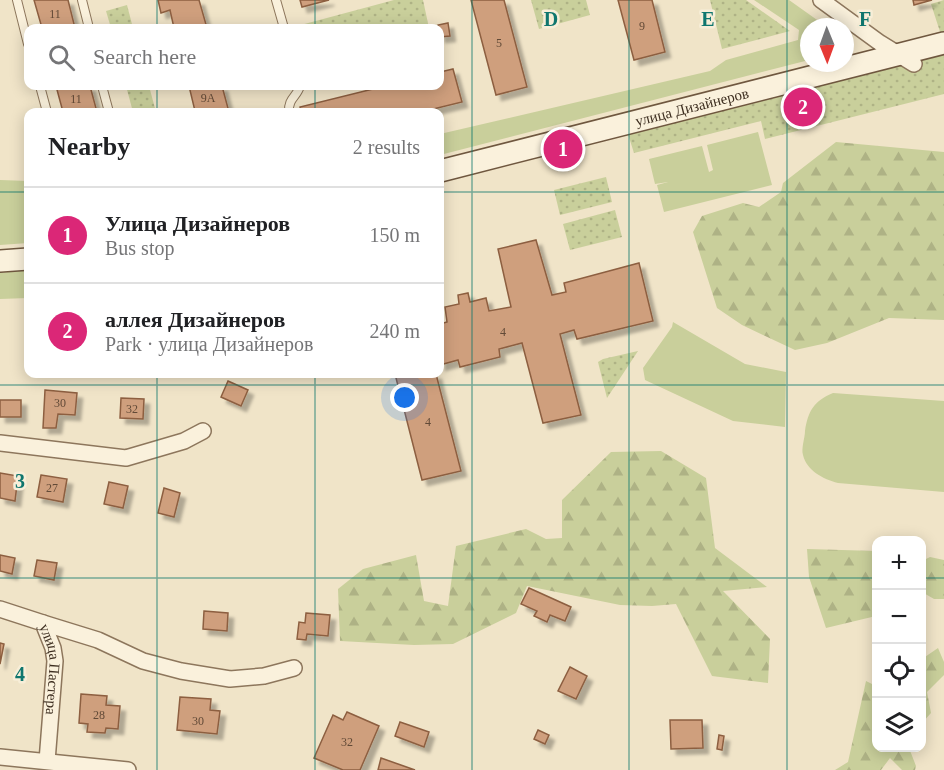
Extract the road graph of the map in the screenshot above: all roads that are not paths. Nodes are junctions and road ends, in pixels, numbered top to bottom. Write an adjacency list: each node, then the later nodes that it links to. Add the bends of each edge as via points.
1 (17, 0): 7 (lane)
2 (82, 0): 5 (lane)
3 (276, 0): 6 (lane)
4 (821, 0): 9 (street)
5 (88, 24)
6 (283, 24)
7 (24, 28)
8 (944, 43): 9 (street, улица Дизайнеров)
9 (907, 59): 16 (street, улица Дизайнеров)
10 (41, 90): 13 (lane)
11 (103, 90): 14 (lane)
12 (298, 90): 15 (lane)
13 (46, 108)
14 (108, 108)
15 (290, 108)
16 (444, 170)
17 (24, 259): 18 (street)
18 (0, 261)
19 (203, 431): 20 (street, via 184,441 126,458)
20 (0, 443)
21 (0, 609): 22 (street, улица Пастера)
22 (43, 623): 23 (street, via 98,640 143,661 181,671 230,679); 25 (street, улица Пастера, via 55,661)
23 (294, 668)
24 (0, 757): 25 (street)
25 (47, 761): 26 (street)
26 (128, 770)

